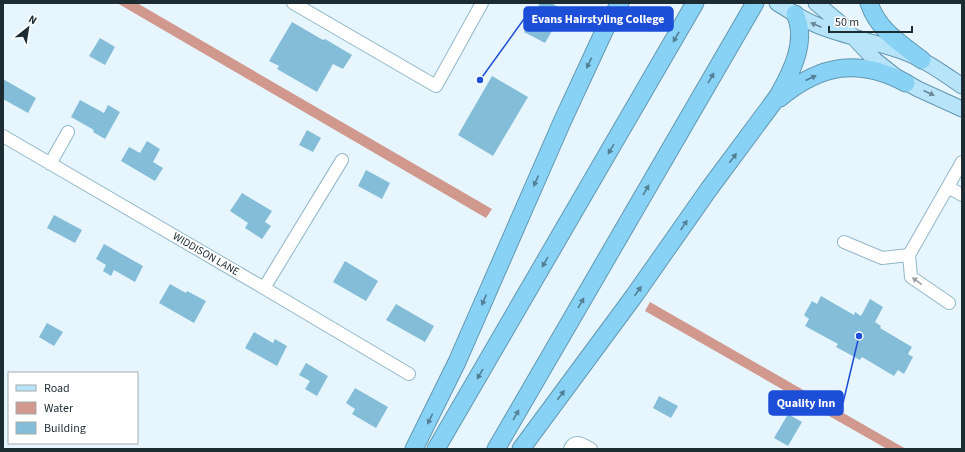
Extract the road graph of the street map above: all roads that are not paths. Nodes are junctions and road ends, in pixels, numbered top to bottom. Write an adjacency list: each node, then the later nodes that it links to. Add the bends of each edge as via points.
1 (294, 3): 2 (street, via 436,86)
2 (482, 3)
3 (616, 3): 11 (highway)
4 (620, 3): 11 (highway)
5 (695, 3): 31 (highway, one-way to 31)
6 (755, 3): 32 (highway, one-way to 6)
7 (777, 3): 10 (main road)
8 (816, 3): 12 (main road)
9 (869, 3): 13 (highway, via 873,14 890,36)
10 (795, 14): 12 (main road, one-way to 10, via 819,26); 16 (highway, via 800,32 797,53 786,82)
11 (606, 27): 30 (highway, one-way to 30, via 457,362)
12 (854, 37): 13 (main road, via 890,47); 14 (main road, via 875,60)
13 (922, 60): 15 (main road)
14 (906, 83): 16 (highway, one-way to 14, via 802,82 840,68 869,69); 17 (main road, one-way to 17)
15 (962, 86)
16 (769, 109): 33 (highway, one-way to 16)
17 (962, 110)
18 (68, 132): 22 (street)
19 (3, 136): 22 (street, WIDDISON LANE)
20 (342, 160): 27 (street)
21 (962, 162): 23 (street)
22 (50, 164): 27 (street, WIDDISON LANE)
23 (948, 187): 24 (street); 26 (street)
24 (962, 195)
25 (844, 242): 26 (street, via 882,258)
26 (909, 255): 28 (street, one-way to 26, via 911,277)
27 (264, 288): 29 (street, WIDDISON LANE)
28 (949, 303)
29 (409, 374)
30 (414, 449)
31 (436, 449)
32 (496, 449)
33 (521, 449)
34 (570, 449): 35 (street, via 575,443 582,443)
35 (591, 449)

